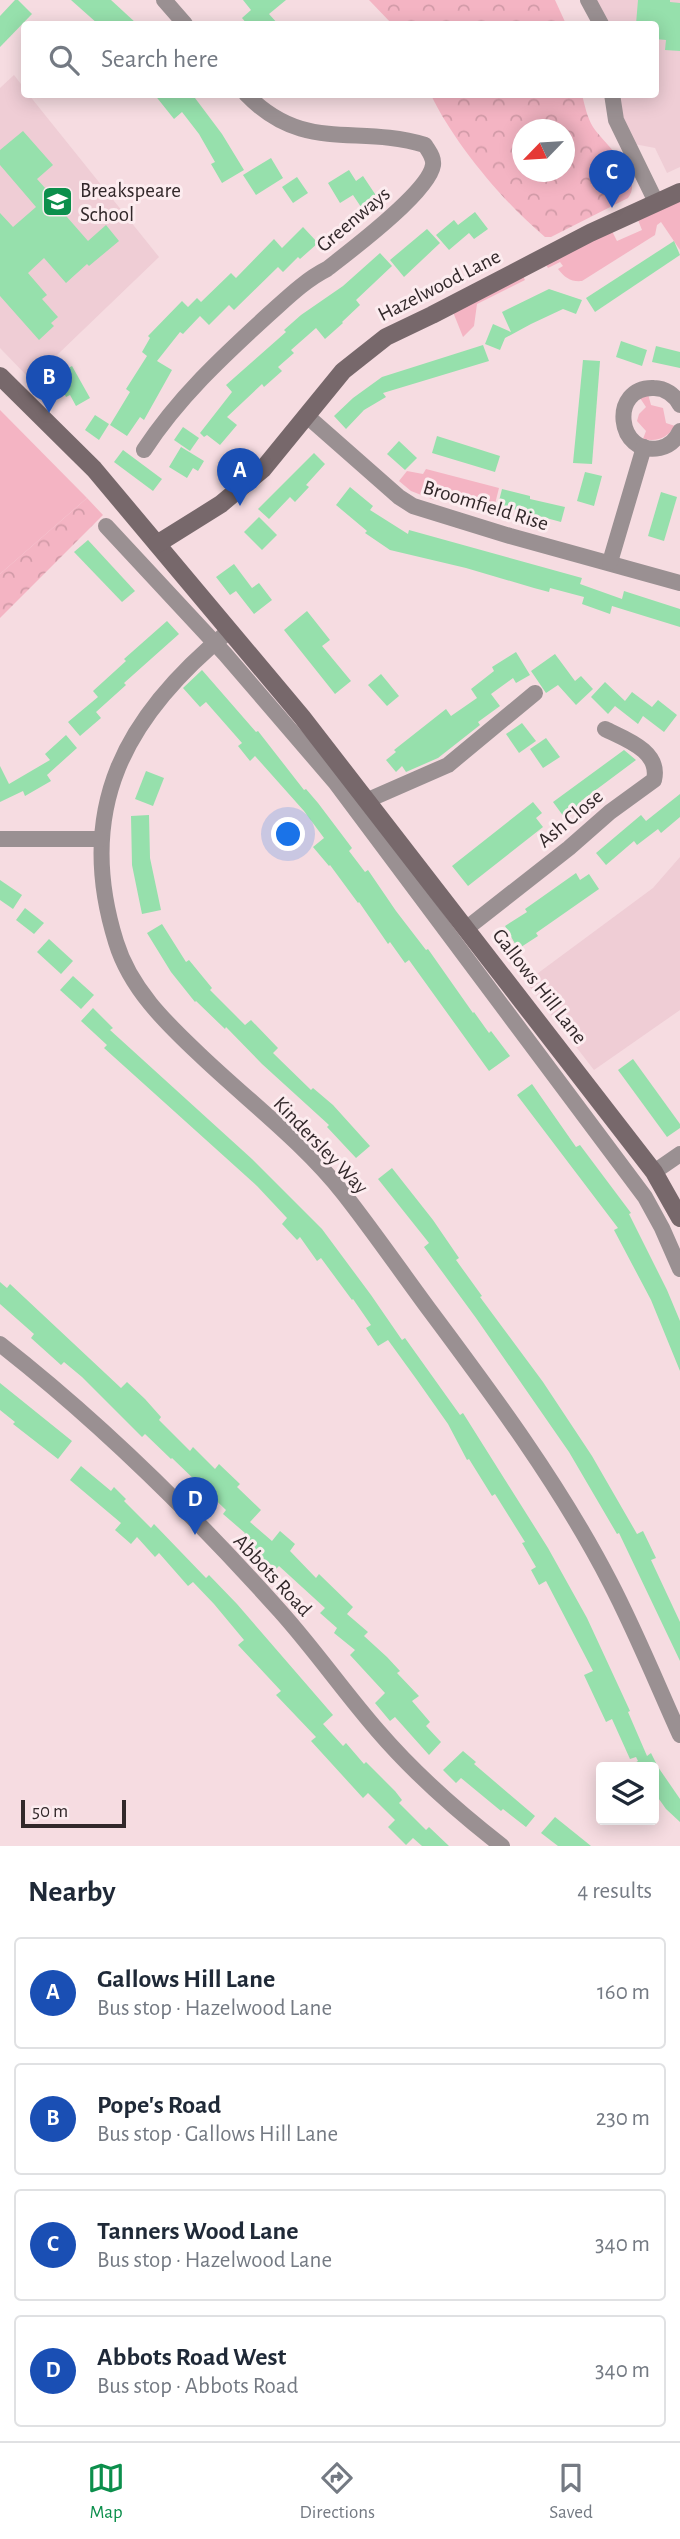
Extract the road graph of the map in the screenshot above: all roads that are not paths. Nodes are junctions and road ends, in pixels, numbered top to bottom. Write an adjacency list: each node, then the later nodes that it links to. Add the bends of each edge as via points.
1 (164, 0): 3 (street)
2 (588, 0): 4 (street)
3 (182, 21)
4 (599, 21)
5 (250, 98): 14 (street, Greenways, via 275,120 298,129 425,145 433,158 432,168 405,203 292,294 196,383)
6 (613, 98): 8 (street, via 616,120)
7 (680, 192): 8 (street, Hazelwood Lane)
8 (656, 202): 11 (street, Hazelwood Lane, via 386,337 343,371)
9 (0, 376): 16 (street, Gallows Hill Lane, via 94,469)
10 (680, 405): 13 (street, via 672,394 651,388 627,401 624,429)
11 (307, 416): 16 (street, Hazelwood Lane, via 243,486); 17 (street, Broomfield Rise, via 413,506)
12 (680, 431): 13 (street, via 665,446)
13 (644, 447): 17 (street)
14 (144, 450)
15 (106, 526): 19 (street, Gallows Hill Lane)
16 (157, 544): 19 (street, Gallows Hill Lane)
17 (610, 562): 18 (street, Broomfield Rise)
18 (680, 583)
19 (222, 637): 22 (street, Gallows Hill Lane, via 302,717); 24 (street, Kindersley Way, via 167,687 136,730 109,793); 27 (street, Gallows Hill Lane)
20 (535, 693): 22 (street, via 448,765)
21 (605, 729): 25 (street, Ash Close, via 619,742 637,744 649,755 654,780)
22 (368, 800): 25 (street, Gallows Hill Lane)
23 (0, 839): 24 (street)
24 (100, 839): 33 (street, Kindersley Way, via 116,943 143,995 167,1024 342,1191 492,1392 611,1583)
25 (467, 928): 26 (street, Gallows Hill Lane)
26 (558, 1046): 27 (street); 29 (street, Gallows Hill Lane)
27 (542, 1059): 31 (street, Gallows Hill Lane, via 645,1198)
28 (680, 1154): 29 (street)
29 (654, 1172): 30 (street, Gallows Hill Lane)
30 (680, 1218)
31 (680, 1269)
32 (0, 1344): 34 (street, Abbots Road, via 152,1478 281,1612 414,1769)
33 (680, 1735)
34 (502, 1846)

